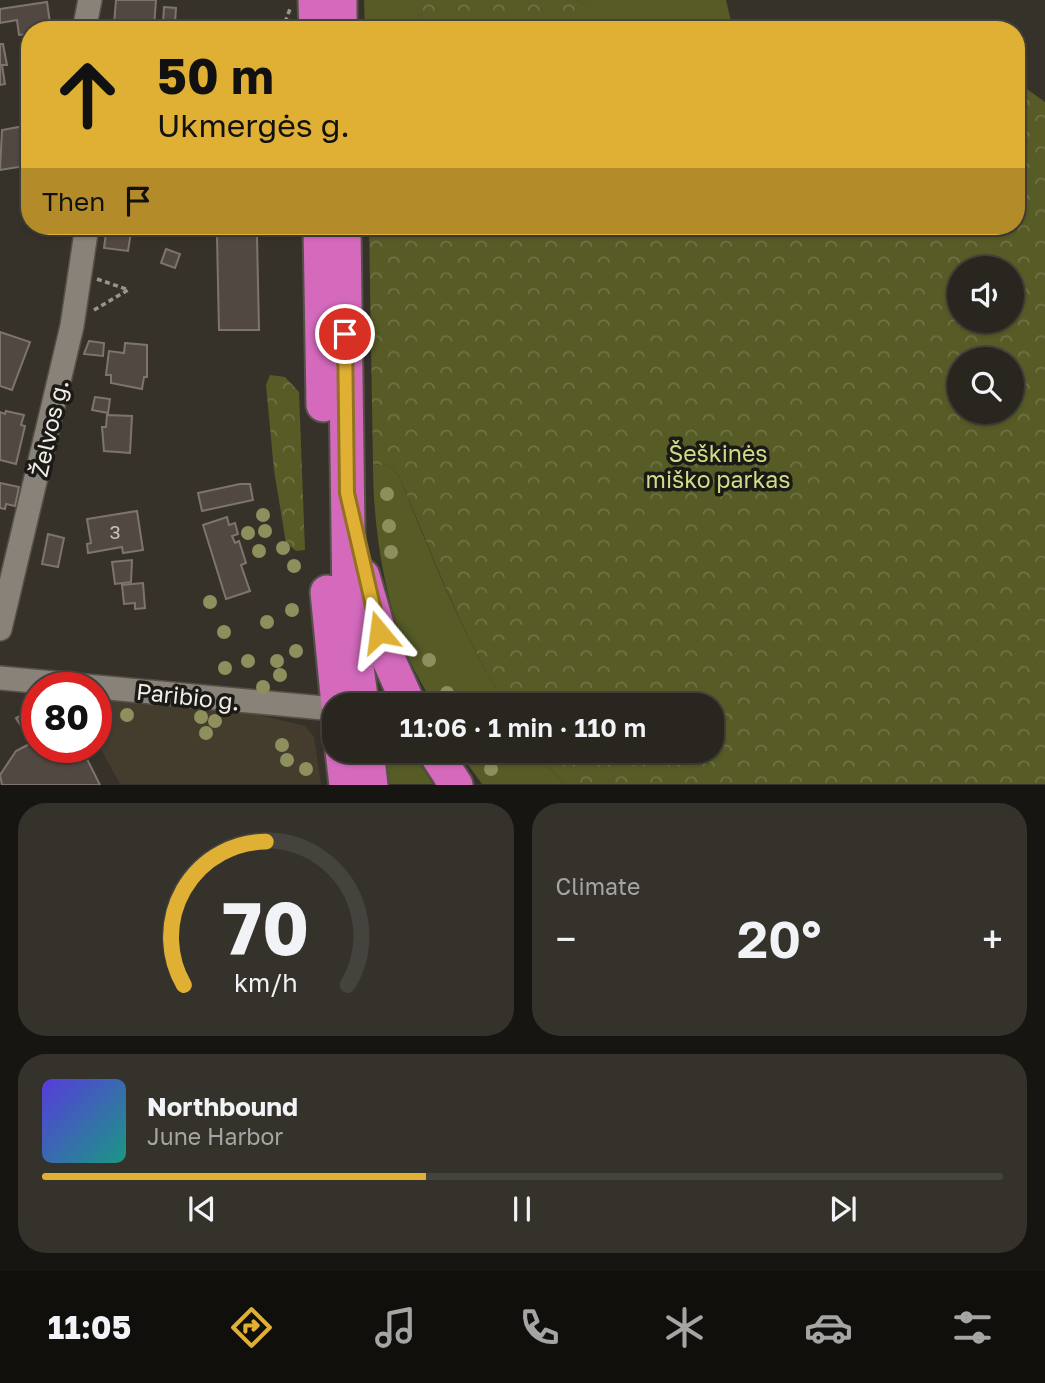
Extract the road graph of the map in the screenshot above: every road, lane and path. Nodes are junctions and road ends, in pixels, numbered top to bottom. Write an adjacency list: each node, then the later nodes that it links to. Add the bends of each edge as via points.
1 (90, 0): 5 (street)
2 (293, 0): 6 (path)
3 (315, 0): 7 (highway)
4 (340, 0): 8 (highway)
5 (86, 21)
6 (285, 21)
7 (316, 21)
8 (340, 21)
9 (86, 235): 12 (street, Želvos g.)
10 (320, 235): 17 (highway, via 327,610)
11 (344, 235): 14 (highway)
12 (82, 274): 13 (street, Želvos g.); 13 (path, via 128,290)
13 (72, 326): 15 (street, Želvos g.)
14 (347, 493): 18 (highway, via 349,606); 19 (highway, via 374,615)
15 (0, 629)
16 (0, 678): 20 (street, Paribio g.)
17 (337, 693)
18 (360, 693)
19 (404, 693)
20 (322, 708)
21 (343, 763): 24 (highway)
22 (368, 763): 25 (highway)
23 (442, 763): 26 (highway)
24 (346, 785)
25 (371, 785)
26 (456, 785)

